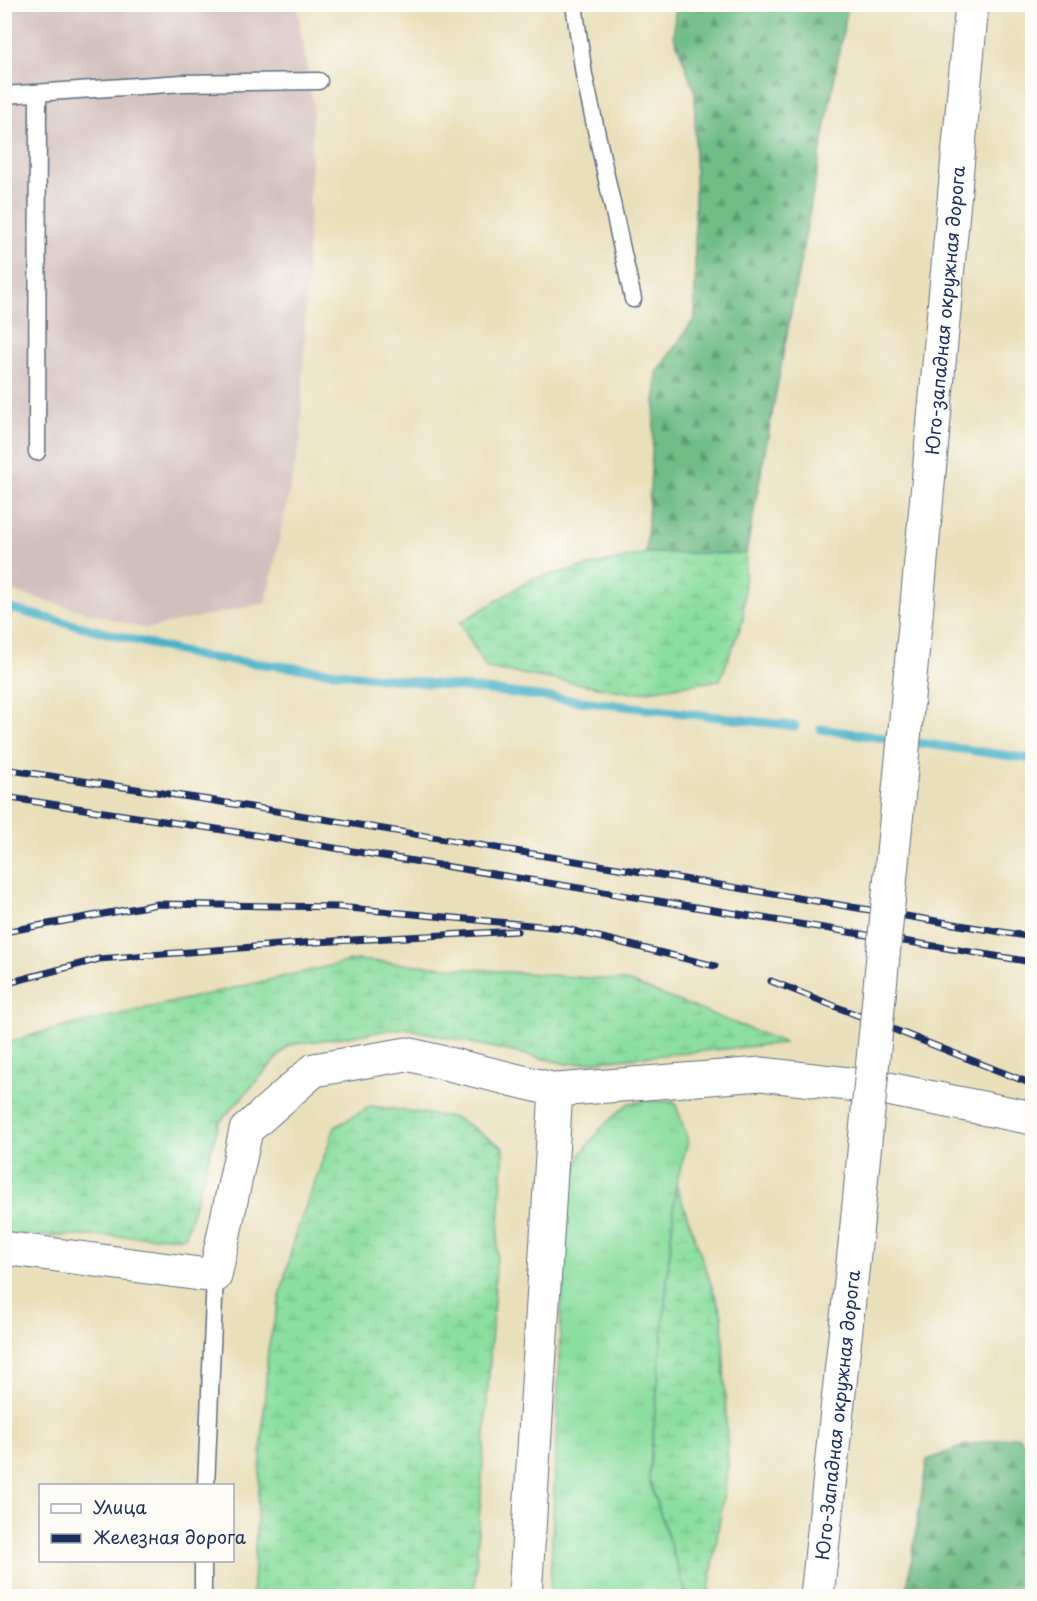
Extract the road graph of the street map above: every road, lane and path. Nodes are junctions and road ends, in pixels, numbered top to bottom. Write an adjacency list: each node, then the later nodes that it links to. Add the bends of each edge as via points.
1 (574, 4): 6 (lane, via 584,75)
2 (972, 4): 10 (main road, Юго-западная окружная дорога, bridge)
3 (319, 81): 4 (lane, via 183,83)
4 (38, 93): 5 (lane); 7 (lane)
5 (4, 95)
6 (633, 299)
7 (37, 452)
8 (556, 1090): 9 (main road, via 761,1074 883,1088); 12 (main road, via 407,1054 314,1070 246,1130); 16 (main road)
9 (1032, 1118)
10 (856, 1235): 17 (main road, Юго-Западная окружная дорога)
11 (4, 1248): 12 (main road)
12 (215, 1276): 13 (lane)
13 (206, 1484)
14 (203, 1562): 15 (lane)
15 (202, 1596)
16 (525, 1596)
17 (817, 1596)

